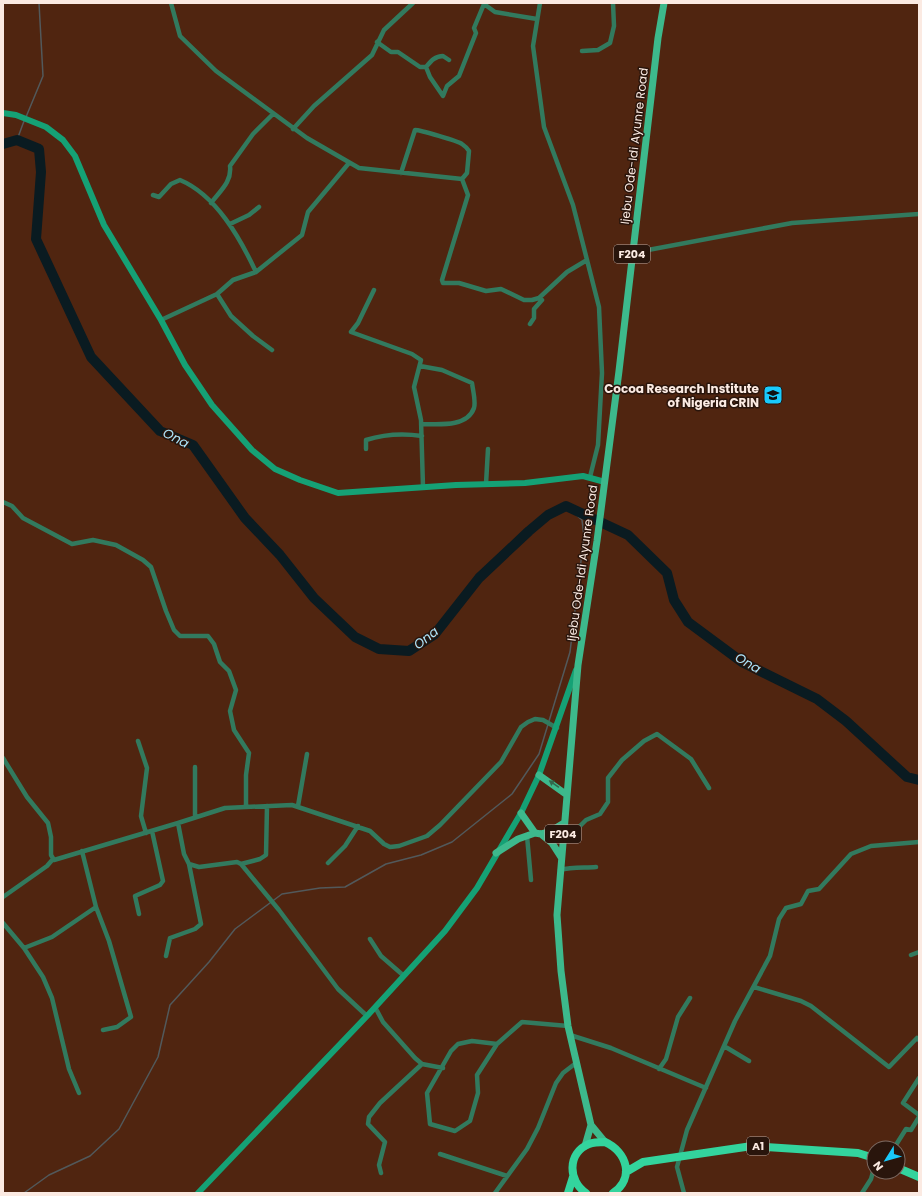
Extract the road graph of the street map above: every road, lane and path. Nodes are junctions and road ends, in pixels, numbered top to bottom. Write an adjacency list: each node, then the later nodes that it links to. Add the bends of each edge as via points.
1 (171, 3): 13 (street, via 180,36 216,71)
2 (413, 3): 8 (street, via 384,30)
3 (484, 3): 7 (street, via 495,12); 11 (street, via 474,28 476,33 459,75 447,86 442,96)
4 (540, 3): 7 (street)
5 (613, 3): 9 (street, via 614,26 610,43 598,50)
6 (664, 3): 23 (main road, Ijebu Ode-Idi Ayunre Road / F204)
7 (537, 19): 24 (street, via 533,46 544,128 573,205)
8 (377, 42): 11 (street, via 390,52 398,52 420,67); 14 (street, via 372,55 314,106)
9 (582, 51)
10 (448, 60): 11 (street, via 439,56 433,58)
11 (426, 67)
12 (3, 113): 29 (street, via 16,115 46,127 63,140 75,156 104,225)
13 (273, 114): 14 (street); 19 (street, via 253,134 230,166 231,175 228,182)
14 (293, 129): 15 (street)
15 (349, 163): 16 (street, via 359,168); 25 (street, via 308,212 302,236)
16 (401, 172): 17 (street); 17 (street, via 415,130 422,130 461,143 469,151 467,173)
17 (462, 178): 28 (street, via 468,195 443,283 459,283 486,291 501,290 524,300)
18 (153, 195): 19 (street, via 158,196 171,184 180,180 193,186)
19 (211, 203): 22 (street)
20 (259, 207): 22 (street)
21 (919, 214): 23 (street, via 792,223)
22 (230, 224): 25 (street, via 244,245)
23 (632, 253): 38 (main road, Ijebu Ode-Idi Ayunre Road / F204)
24 (587, 260): 28 (street, via 567,272); 37 (street, via 599,307 602,373 598,445)
25 (256, 272): 27 (street, via 233,280)
26 (374, 290): 32 (street, via 351,332 412,354 421,360)
27 (216, 294): 29 (street); 31 (street, via 231,316)
28 (539, 298): 30 (street, via 542,300 534,309 534,318)
29 (161, 320): 40 (street, via 185,365 212,405 252,450 275,469 338,493)
30 (530, 324)
31 (272, 350)
32 (420, 366): 33 (street, via 414,387); 33 (street, via 442,370 472,383 475,402 474,410 465,419)
33 (422, 424): 34 (street)
34 (422, 436): 35 (street, via 392,434 375,437 366,440); 40 (street)
35 (366, 449)
36 (488, 449): 39 (street)
37 (590, 477): 38 (street); 39 (street)
38 (605, 482): 42 (main road, Ijebu Ode-Idi Ayunre Road / F204)
39 (486, 484): 40 (street)
40 (423, 487)
41 (3, 502): 51 (street, via 12,506 23,518 72,544 93,540 116,545 143,560 151,567 158,593 174,630 180,636 208,636 214,644 220,662 229,671 236,690 230,711 234,730 249,752)
42 (578, 665): 43 (street); 50 (main road, Ijebu Ode-Idi Ayunre Road / F204)
43 (557, 728): 48 (street); 58 (street, via 543,720 531,720 521,727 502,762 426,836 390,847 370,831)
44 (138, 741): 60 (street, via 147,768 141,816)
45 (307, 754): 53 (street)
46 (3, 758): 68 (street, via 27,797 48,823)
47 (194, 767): 55 (street)
48 (539, 775): 50 (main road, one-way to 48); 54 (street)
49 (709, 788): 62 (street, via 691,759 658,734 644,741 622,760 608,778 608,802 600,814 586,820 573,833)
50 (567, 795): 57 (main road, Ijebu Ode-Idi Ayunre Road / F204)
51 (246, 806): 52 (street); 55 (street, via 225,808)
52 (267, 806): 53 (street); 71 (street, via 266,855)
53 (298, 806): 58 (street)
54 (521, 813): 61 (main road); 66 (street)
55 (195, 817): 56 (street)
56 (178, 823): 59 (street); 70 (street, via 184,854)
57 (564, 823): 61 (main road, via 551,831); 62 (main road, Ijebu Ode-Idi Ayunre Road / F204)
58 (358, 826): 69 (street, via 345,846)
59 (152, 831): 60 (street); 77 (street, via 163,881 160,885 136,896)
60 (146, 833): 65 (street)
61 (538, 833): 63 (main road); 67 (main road, via 552,843)
62 (563, 835): 67 (main road, Ijebu Ode-Idi Ayunre Road / F204)
63 (527, 836): 66 (main road, via 508,844); 74 (street)
64 (919, 842): 85 (street, via 871,846 851,854 819,889 808,891 801,904 786,908 779,919 770,956)
65 (82, 851): 68 (street); 76 (street)
66 (496, 853): 84 (street, via 477,888 450,925)
67 (561, 857): 73 (main road, Ijebu Ode-Idi Ayunre Road / F204)
68 (53, 859): 75 (street)
69 (328, 863)
70 (189, 864): 71 (street, via 199,867 237,862); 83 (street, via 201,924 195,929 170,938)
71 (241, 864): 88 (street, via 338,989)
72 (596, 867): 73 (street, via 570,867)
73 (560, 870): 89 (main road, Ijebu Ode-Idi Ayunre Road / F204, via 557,915)
74 (531, 880)
75 (3, 897)
76 (96, 907): 80 (street, via 52,937); 90 (street, via 131,1016 116,1027)
77 (139, 914)
78 (3, 923): 80 (street)
79 (370, 938): 84 (street, via 382,956)
80 (24, 948): 102 (street, via 43,977 52,998 69,1069)
81 (918, 953): 82 (street)
82 (910, 955)
83 (166, 956)
84 (404, 976): 87 (street)
85 (754, 987): 92 (street, via 811,1006 889,1067 917,1038); 94 (street)
86 (690, 998): 99 (street, via 678,1017 666,1059)
87 (375, 1007): 88 (street); 97 (street, via 396,1038)
88 (367, 1016): 121 (street)
89 (568, 1026): 91 (main road, Ijebu Ode-Idi Ayunre Road / F204); 93 (street, via 522,1022)
90 (103, 1030)
91 (570, 1034): 96 (main road, Ijebu Ode-Idi Ayunre Road / F204); 99 (street)
92 (919, 1040)
93 (497, 1044): 98 (street, via 472,1041 458,1044); 98 (street, via 477,1075 478,1093 470,1121 454,1131 430,1124 427,1093)
94 (724, 1046): 95 (street); 101 (street)
95 (750, 1061)
96 (576, 1063): 104 (main road, Ijebu Ode-Idi Ayunre Road / F204); 116 (street, via 562,1073 527,1149)
97 (422, 1064): 98 (street); 115 (street, via 380,1103 369,1117 368,1124 385,1142 380,1165)
98 (443, 1068)
99 (659, 1069): 101 (street)
100 (919, 1078): 103 (street, via 903,1103)
101 (706, 1088): 110 (street, via 687,1130)
102 (79, 1093)
103 (919, 1116): 105 (street, via 911,1130 906,1129)
104 (591, 1125): 106 (main road, F204); 107 (main road, F204)
105 (899, 1140)
106 (605, 1142): 107 (highway); 111 (highway)
107 (585, 1146): 117 (highway, via 575,1157)
108 (440, 1154): 116 (street)
109 (866, 1156): 110 (highway, A1, via 752,1146)
110 (679, 1157): 112 (highway, A1); 126 (street, via 677,1167)
111 (623, 1158): 112 (highway, A1); 114 (highway)
112 (643, 1162): 114 (highway, A1)
113 (906, 1171): 118 (highway)
114 (626, 1172): 125 (highway, via 621,1186)
115 (381, 1173)
116 (507, 1176): 122 (street)
117 (573, 1177): 123 (highway); 124 (highway)
118 (919, 1177)
119 (870, 1180): 120 (street)
120 (860, 1192)
121 (198, 1193)
122 (495, 1193)
123 (568, 1193)
124 (585, 1193)
125 (613, 1193)
126 (684, 1193)

